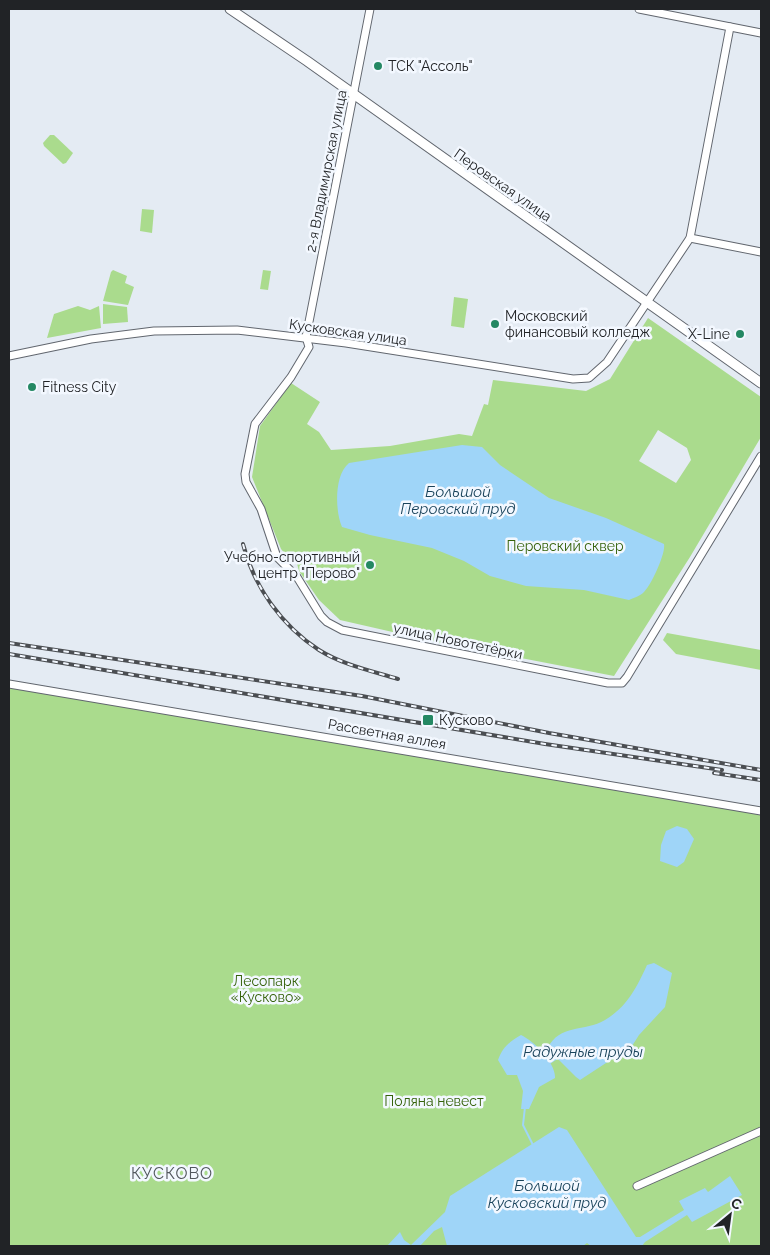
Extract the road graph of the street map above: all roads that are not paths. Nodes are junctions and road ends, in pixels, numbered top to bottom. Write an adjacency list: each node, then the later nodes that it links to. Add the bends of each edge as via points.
1 (230, 9): 6 (main road, Перовская улица)
2 (370, 9): 6 (street, 2-я Владимирская улица)
3 (639, 9): 4 (street)
4 (730, 28): 5 (street); 7 (street)
5 (761, 34)
6 (353, 94): 9 (main road, Перовская улица); 10 (street, 2-я Владимирская улица)
7 (690, 238): 8 (street); 9 (street, Кусковская улица)
8 (761, 252)
9 (648, 303): 10 (street, Кусковская улица, via 607,362 589,378 573,379); 12 (main road, Перовская улица)
10 (306, 337): 11 (street, Кусковская улица, via 237,330 160,330 91,339); 13 (street, улица Новотетёрки, via 309,347 301,361 255,424 248,450 246,482 262,509 278,557 297,577 321,616 342,630 608,684 622,682)
11 (9, 356)
12 (761, 383)
13 (761, 456)
14 (9, 684): 15 (street, Рассветная аллея)
15 (761, 811)
16 (761, 1130): 17 (street)
17 (637, 1186)

